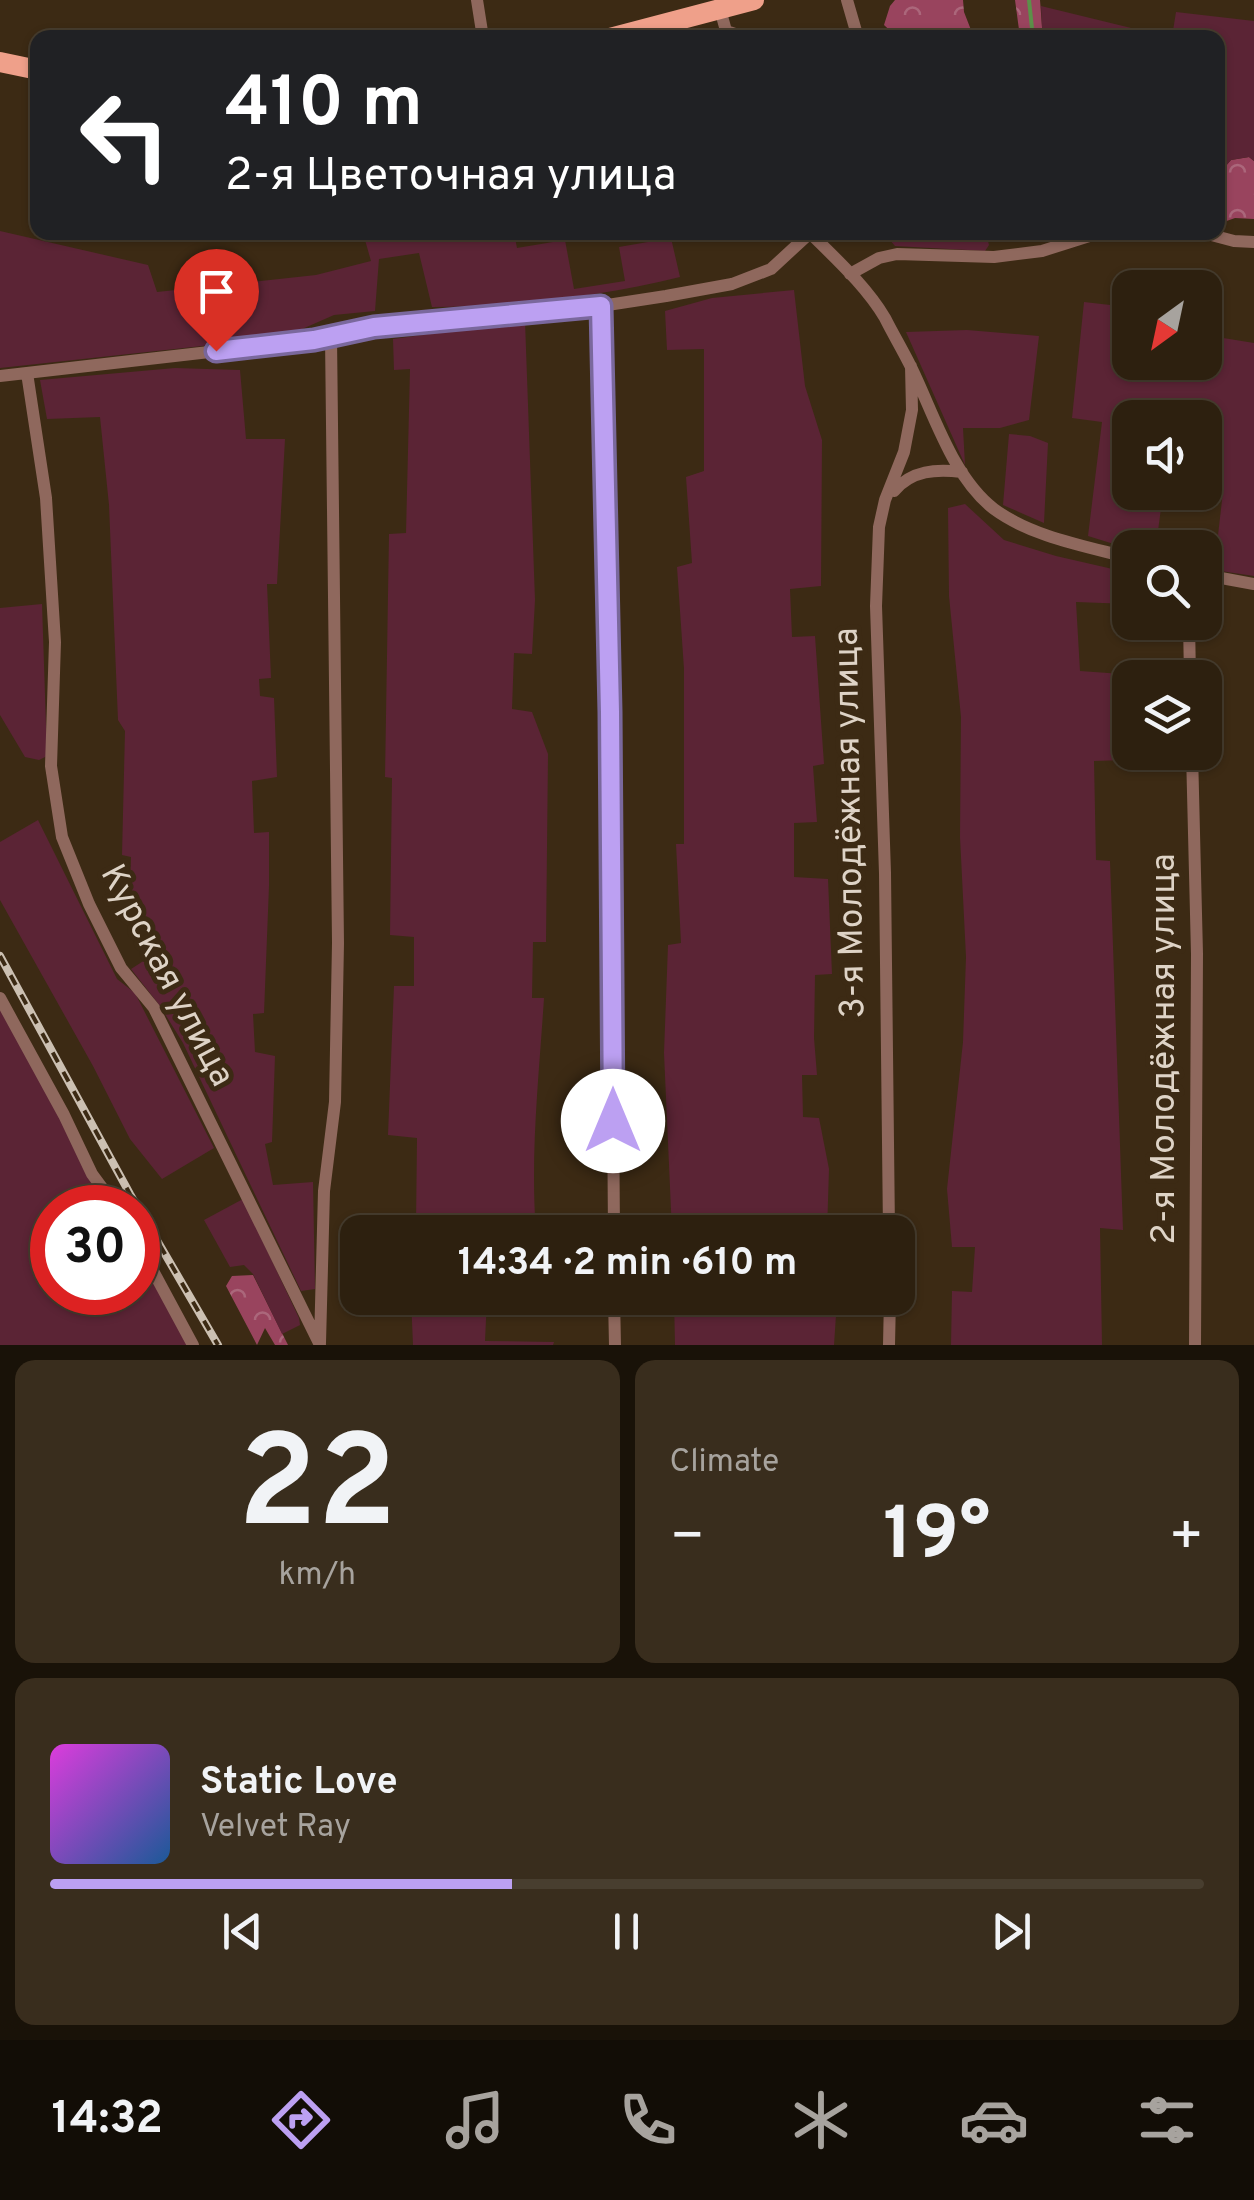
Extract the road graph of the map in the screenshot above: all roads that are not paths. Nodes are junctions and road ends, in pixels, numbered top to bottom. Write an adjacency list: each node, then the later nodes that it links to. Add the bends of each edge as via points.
1 (477, 0): 5 (street)
2 (754, 0): 4 (main road)
3 (848, 0): 8 (street)
4 (720, 9): 6 (main road); 7 (street)
5 (482, 30)
6 (640, 30)
7 (726, 30)
8 (856, 30)
9 (0, 62): 10 (main road)
10 (30, 68)
11 (1225, 238): 15 (street)
12 (802, 240): 17 (street, via 771,269 732,284)
13 (817, 240): 16 (street)
14 (1077, 240): 16 (street, via 994,257 897,254)
15 (1254, 242)
16 (850, 274): 19 (street, via 882,313)
17 (601, 306): 18 (street); 30 (street)
18 (330, 336): 20 (street); 36 (street, Курская улица, via 338,943)
19 (910, 366): 22 (street); 23 (street, 3-я Молодёжная улица, via 912,410)
20 (27, 373): 21 (street); 36 (street, Курская улица, via 46,498 55,642 51,766 62,836 88,904 121,968 154,1008)
21 (0, 376)
22 (962, 472): 23 (street, via 936,469 903,480); 24 (street, via 1009,518)
23 (886, 500): 31 (street, 3-я Молодёжная улица, via 876,606)
24 (1112, 553)
25 (1222, 578): 26 (street)
26 (1254, 584)
27 (1192, 770): 39 (street, 2-я Молодёжная улица)
28 (0, 998): 29 (street)
29 (100, 1185)
30 (614, 1215)
31 (889, 1215)
32 (160, 1285): 35 (street)
33 (614, 1315): 37 (street)
34 (890, 1315): 38 (street)
35 (192, 1345)
36 (320, 1345)
37 (614, 1345)
38 (889, 1345)
39 (1195, 1345)

